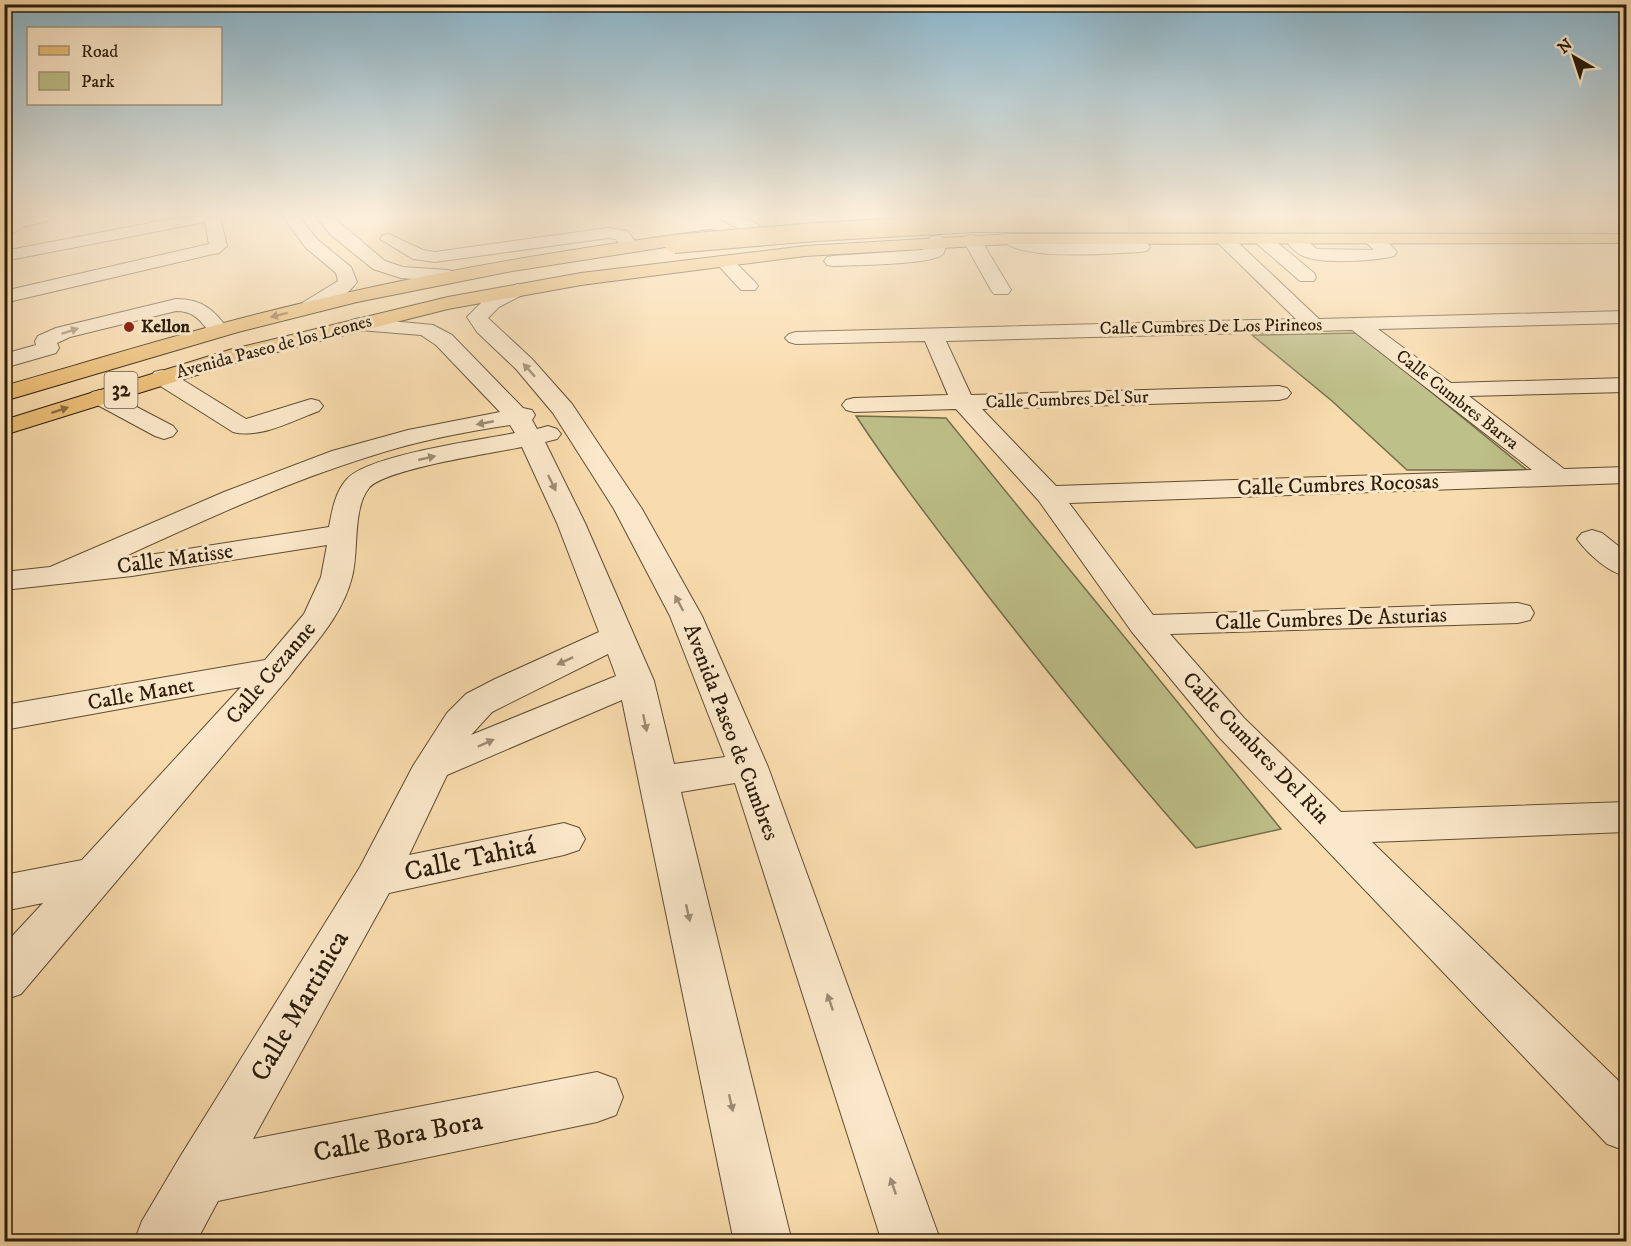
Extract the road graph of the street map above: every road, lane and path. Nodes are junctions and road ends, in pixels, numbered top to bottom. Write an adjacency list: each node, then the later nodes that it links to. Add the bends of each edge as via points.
1 (99, 275): 15 (street)
2 (346, 275): 16 (street, via 348,282 340,290)
3 (441, 275): 10 (street)
4 (457, 275): 10 (main road, Avenida Paseo de los Leones / 32)
5 (594, 275): 11 (main road)
6 (611, 275): 11 (main road, Avenida Paseo de los Leones / 32)
7 (738, 275): 12 (street)
8 (992, 275): 14 (street)
9 (1262, 275): 20 (street)
10 (452, 276): 16 (main road, Avenida Paseo de los Leones / 32)
11 (580, 279): 13 (main road, Avenida Paseo de los Leones / 32)
12 (748, 286)
13 (517, 290): 17 (street); 19 (main road, Avenida Paseo de los Leones / 32)
14 (1001, 290)
15 (4, 297)
16 (309, 308): 23 (main road, Avenida Paseo de los Leones / 32, one-way to 23)
17 (477, 316): 22 (street, via 445,317 429,322); 36 (street, Avenida Paseo de Cumbres, one-way to 17)
18 (1626, 317): 21 (street, Calle Cumbres De Los Pirineos)
19 (359, 324): 22 (street); 27 (main road, Avenida Paseo de los Leones / 32)
20 (1313, 324): 21 (street, Calle Cumbres De Los Pirineos); 24 (street, Calle Cumbres De Los Pirineos)
21 (1358, 324): 29 (street, Calle Cumbres Barva)
22 (426, 329): 37 (street, via 444,340 481,376)
23 (219, 331): 26 (street, one-way to 23, via 48,348 46,341 63,333 176,305 203,309); 31 (main road, Avenida Paseo de los Leones / 32)
24 (933, 334): 25 (street, Calle Cumbres De Los Pirineos); 33 (street, Calle Cumbres Del Rin)
25 (796, 338)
26 (4, 361)
27 (162, 377): 32 (main road, Avenida Paseo de los Leones / 32); 35 (street, via 242,427)
28 (1626, 385): 29 (street)
29 (1446, 390): 42 (street, Calle Cumbres Barva)
30 (1280, 393): 33 (street, Calle Cumbres Del Sur)
31 (4, 394)
32 (100, 397): 38 (main road, Avenida Paseo de los Leones / 32, one-way to 32); 39 (street)
33 (963, 403): 34 (street, Calle Cumbres Del Sur); 43 (street, Calle Cumbres Del Rin)
34 (855, 405)
35 (311, 406)
36 (570, 419): 37 (street); 56 (street, Avenida Paseo de Cumbres, one-way to 36, via 686,616 628,509)
37 (523, 427): 40 (street); 51 (street, one-way to 51, via 571,523)
38 (4, 428)
39 (164, 432)
40 (357, 465): 44 (street, Calle Cezanne, via 357,484 347,505); 47 (street, via 211,507)
41 (1626, 475): 42 (street, Calle Cumbres Rocosas)
42 (1557, 477): 43 (street, Calle Cumbres Rocosas)
43 (1049, 495): 50 (street, Calle Cumbres Del Rin)
44 (344, 533): 47 (street, Calle Matisse); 52 (street, Calle Cezanne, via 330,596 309,632)
45 (1592, 539): 46 (street)
46 (1626, 567)
47 (59, 575): 48 (street, Calle Matisse)
48 (4, 580)
49 (1518, 613): 50 (street, Calle Cumbres De Asturias)
50 (1144, 625): 59 (street, Calle Cumbres Del Rin, via 1231,727)
51 (618, 636): 53 (street); 55 (street, Calle Martinica, one-way to 55, via 479,703 460,722)
52 (277, 669): 54 (street, Calle Manet); 61 (street, Calle Cezanne)
53 (636, 681): 55 (street, one-way to 53); 57 (street, one-way to 57)
54 (4, 718)
55 (432, 766): 62 (street, Calle Martinica)
56 (749, 767): 57 (street); 70 (street, Avenida Paseo de Cumbres, one-way to 56)
57 (658, 781): 69 (street, one-way to 69)
58 (1626, 817): 59 (street)
59 (1332, 828): 66 (street, Calle Cumbres Del Rin)
60 (564, 839): 62 (street, Calle Tahitá)
61 (94, 875): 63 (street); 64 (street, Calle Cezanne)
62 (375, 879): 67 (street, Calle Martinica)
63 (4, 893)
64 (4, 979)
65 (597, 1097): 67 (street, Calle Bora Bora)
66 (1626, 1125)
67 (200, 1177): 68 (street, Calle Martinica)
68 (163, 1242)
69 (762, 1242)
70 (912, 1242)

